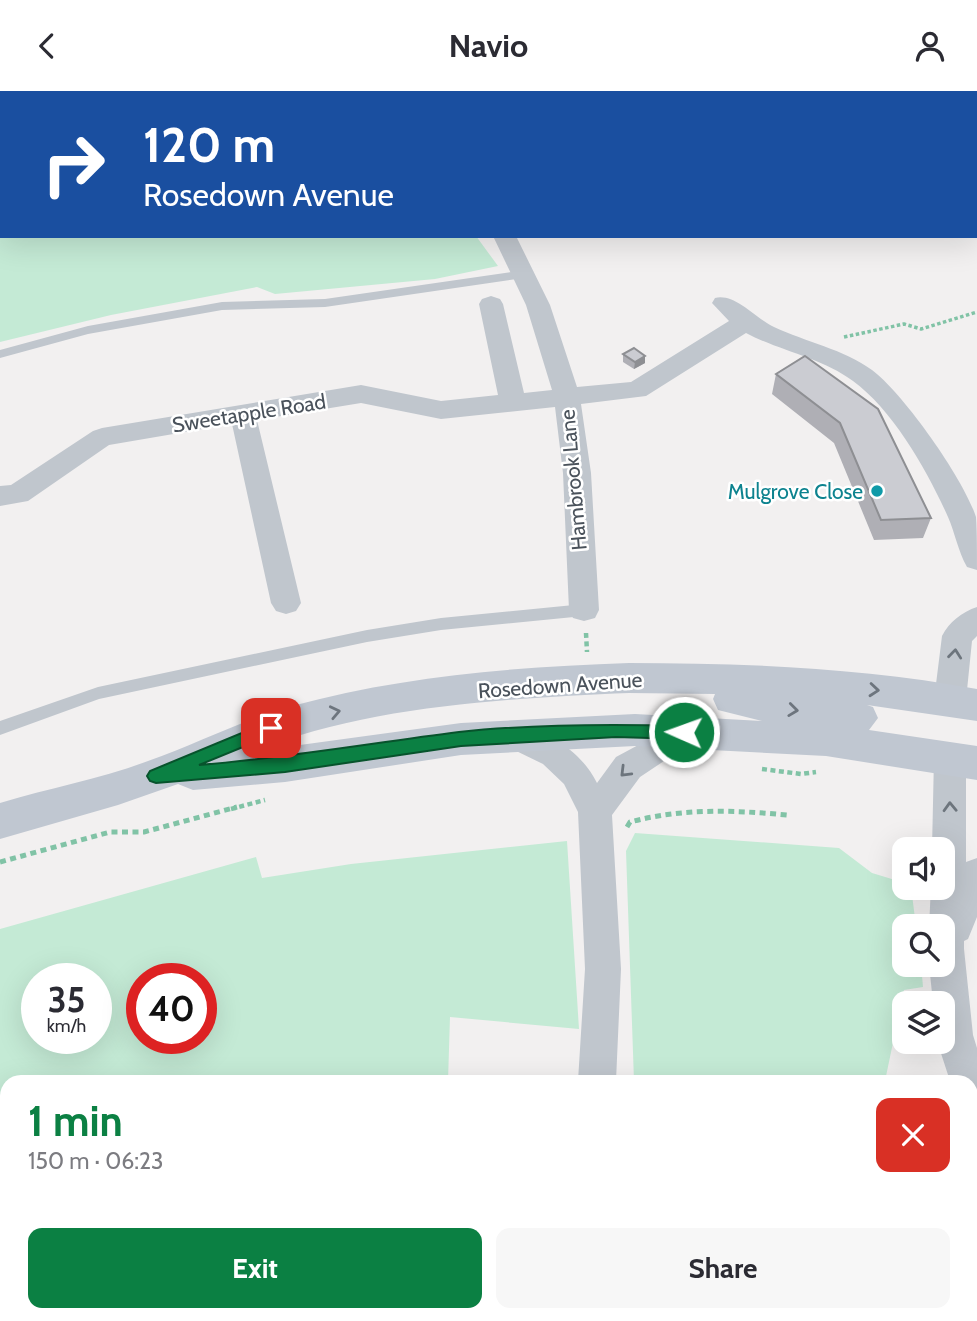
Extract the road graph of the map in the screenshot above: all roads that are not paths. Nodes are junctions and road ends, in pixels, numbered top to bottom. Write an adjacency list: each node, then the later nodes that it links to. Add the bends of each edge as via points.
1 (505, 238): 2 (street, Hambrook Lane)
2 (526, 274): 6 (lane, via 326,303 222,306 173,313); 7 (street, Hambrook Lane, via 556,354)
3 (724, 303): 5 (street)
4 (491, 304): 8 (street)
5 (746, 323): 7 (street, Sweetapple Road, via 637,390); 11 (street, via 862,375 880,390 900,411 955,503)
6 (0, 354)
7 (566, 397): 8 (street, Sweetapple Road); 13 (street, Hambrook Lane)
8 (513, 403): 9 (street, Sweetapple Road, via 441,410 361,394)
9 (243, 415): 10 (street, Sweetapple Road, via 102,437 18,493); 12 (street)
10 (0, 496)
11 (977, 559)
12 (286, 603)
13 (584, 610): 15 (lane, via 354,638 98,693)
14 (977, 618): 17 (street, one-way to 14, via 957,636)
15 (0, 728)
16 (708, 733): 17 (street, Rosedown Avenue, via 826,740); 18 (street, Rosedown Avenue, via 635,730); 21 (street, one-way to 21, via 653,752 628,767)
17 (965, 733): 19 (street, Rosedown Avenue, one-way to 17, via 271,728 436,694 567,680 655,679 782,709); 23 (street, one-way to 17, via 950,834)
18 (513, 735): 19 (street, Rosedown Avenue, via 285,765); 21 (street, via 554,754 576,774)
19 (156, 776): 20 (street, Rosedown Avenue)
20 (0, 821)
21 (595, 826): 26 (street, via 603,969)
22 (977, 873): 24 (street)
23 (947, 914)
24 (955, 927)
25 (949, 977): 27 (street, via 954,1035)
26 (597, 1075)
27 (967, 1075)

